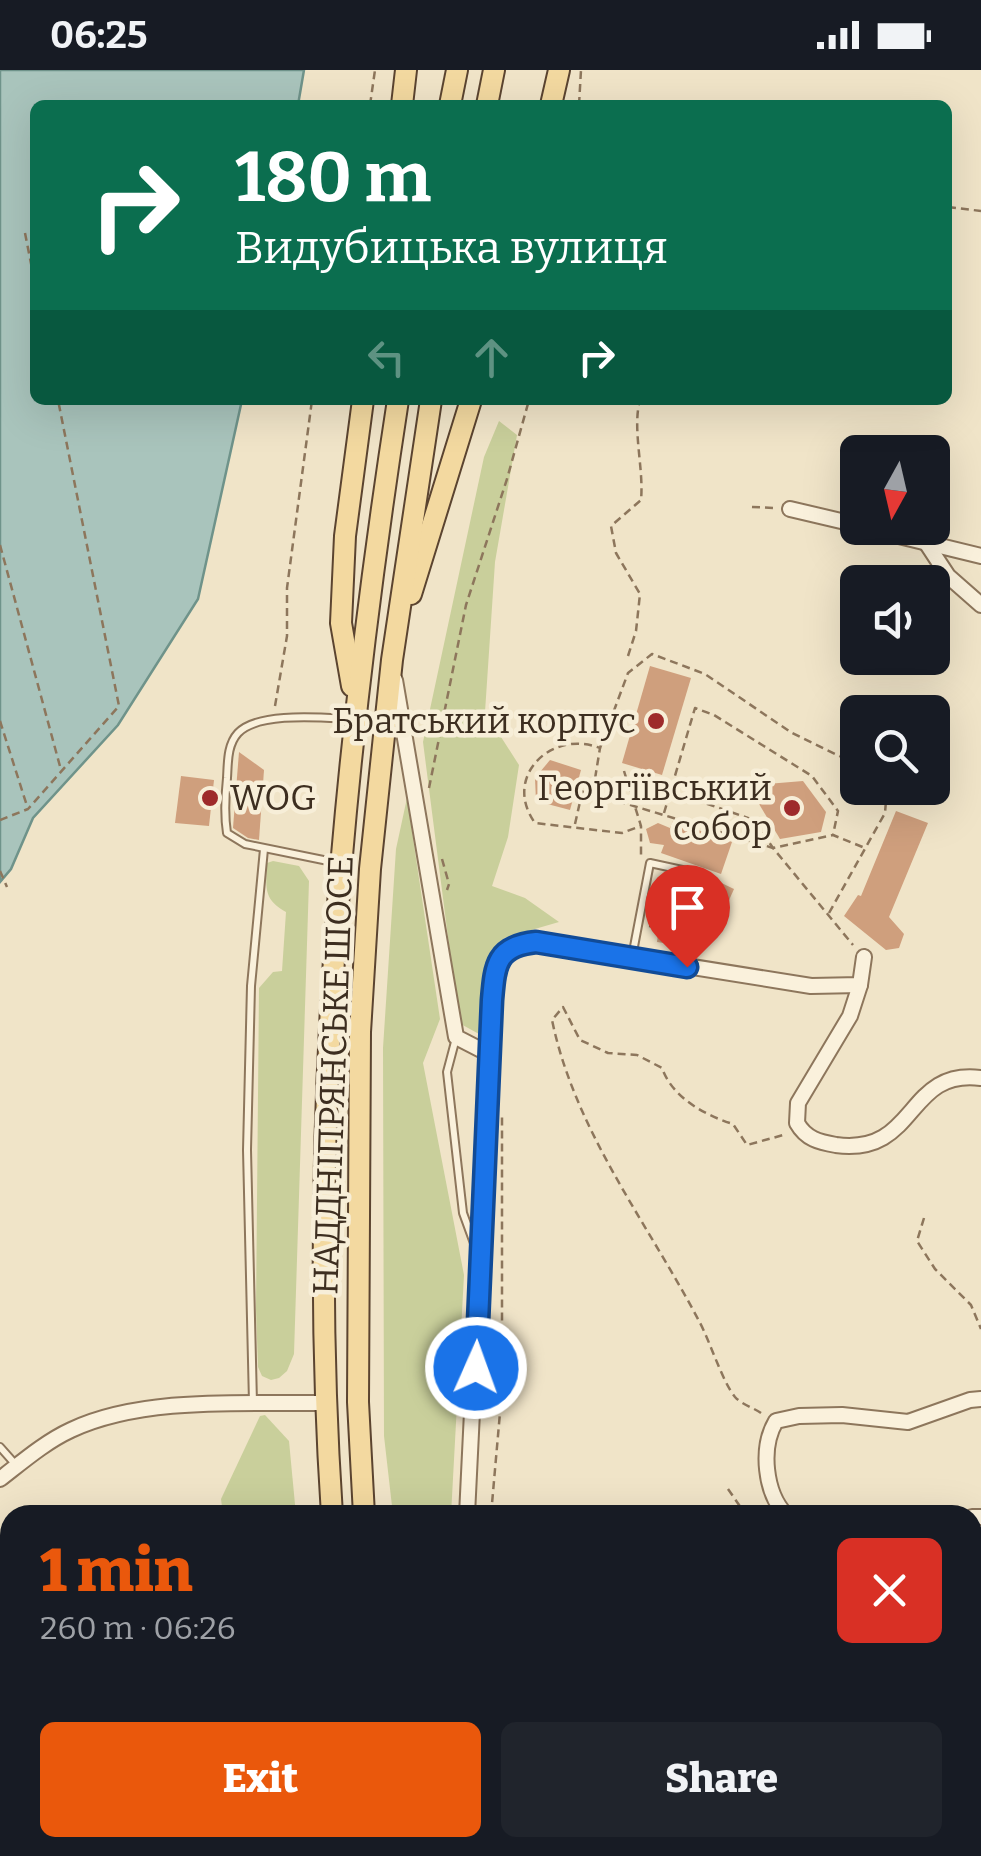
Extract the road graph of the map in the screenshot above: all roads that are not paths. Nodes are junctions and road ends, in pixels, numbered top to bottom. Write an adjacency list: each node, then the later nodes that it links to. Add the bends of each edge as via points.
1 (406, 70): 5 (main road)
2 (457, 70): 6 (main road)
3 (494, 70): 7 (main road)
4 (560, 70): 8 (main road)
5 (403, 100)
6 (451, 100)
7 (488, 100)
8 (551, 100)
9 (362, 405): 20 (main road, via 341,623)
10 (397, 405): 20 (main road, НАДДНІПРЯНСЬКЕ ШОСЕ)
11 (430, 405): 19 (main road, НАДДНІПРЯНСЬКЕ ШОСЕ)
12 (469, 405): 19 (main road)
13 (790, 510): 14 (street)
14 (840, 522)
15 (927, 545): 18 (street, via 948,576)
16 (939, 545): 17 (street)
17 (981, 556)
18 (981, 605)
19 (393, 654): 27 (street); 38 (main road, НАДДНІПРЯНСЬКЕ ШОСЕ, via 360,1032)
20 (356, 713): 21 (lane, via 272,720 238,734 229,749 227,833); 22 (main road, НАДДНІПРЯНСЬКЕ ШОСЕ)
21 (264, 849): 22 (lane); 33 (lane, via 251,986)
22 (339, 864): 32 (main road, НАДДНІПРЯНСЬКЕ ШОСЕ, via 324,1162)
23 (696, 873): 24 (lane, via 650,863)
24 (632, 957): 26 (street, via 812,986); 28 (street, via 516,944 494,971)
25 (864, 958): 26 (street)
26 (860, 985): 29 (street, via 850,1016 798,1102 802,1130 820,1142 862,1147 894,1132 932,1088)
27 (456, 1037): 28 (street); 30 (lane, via 447,1072 463,1212)
28 (489, 1054): 30 (street)
29 (981, 1078)
30 (480, 1262): 39 (street)
31 (981, 1400): 40 (street, via 908,1422 842,1414 776,1421 767,1435 767,1468)
32 (324, 1403): 33 (street); 37 (main road, НАДДНІПРЯНСЬКЕ ШОСЕ)
33 (252, 1404): 35 (street, via 114,1416 70,1430)
34 (0, 1447): 35 (lane)
35 (17, 1466): 36 (street)
36 (0, 1478)
37 (331, 1505)
38 (363, 1505)
39 (468, 1505)
40 (777, 1505)

